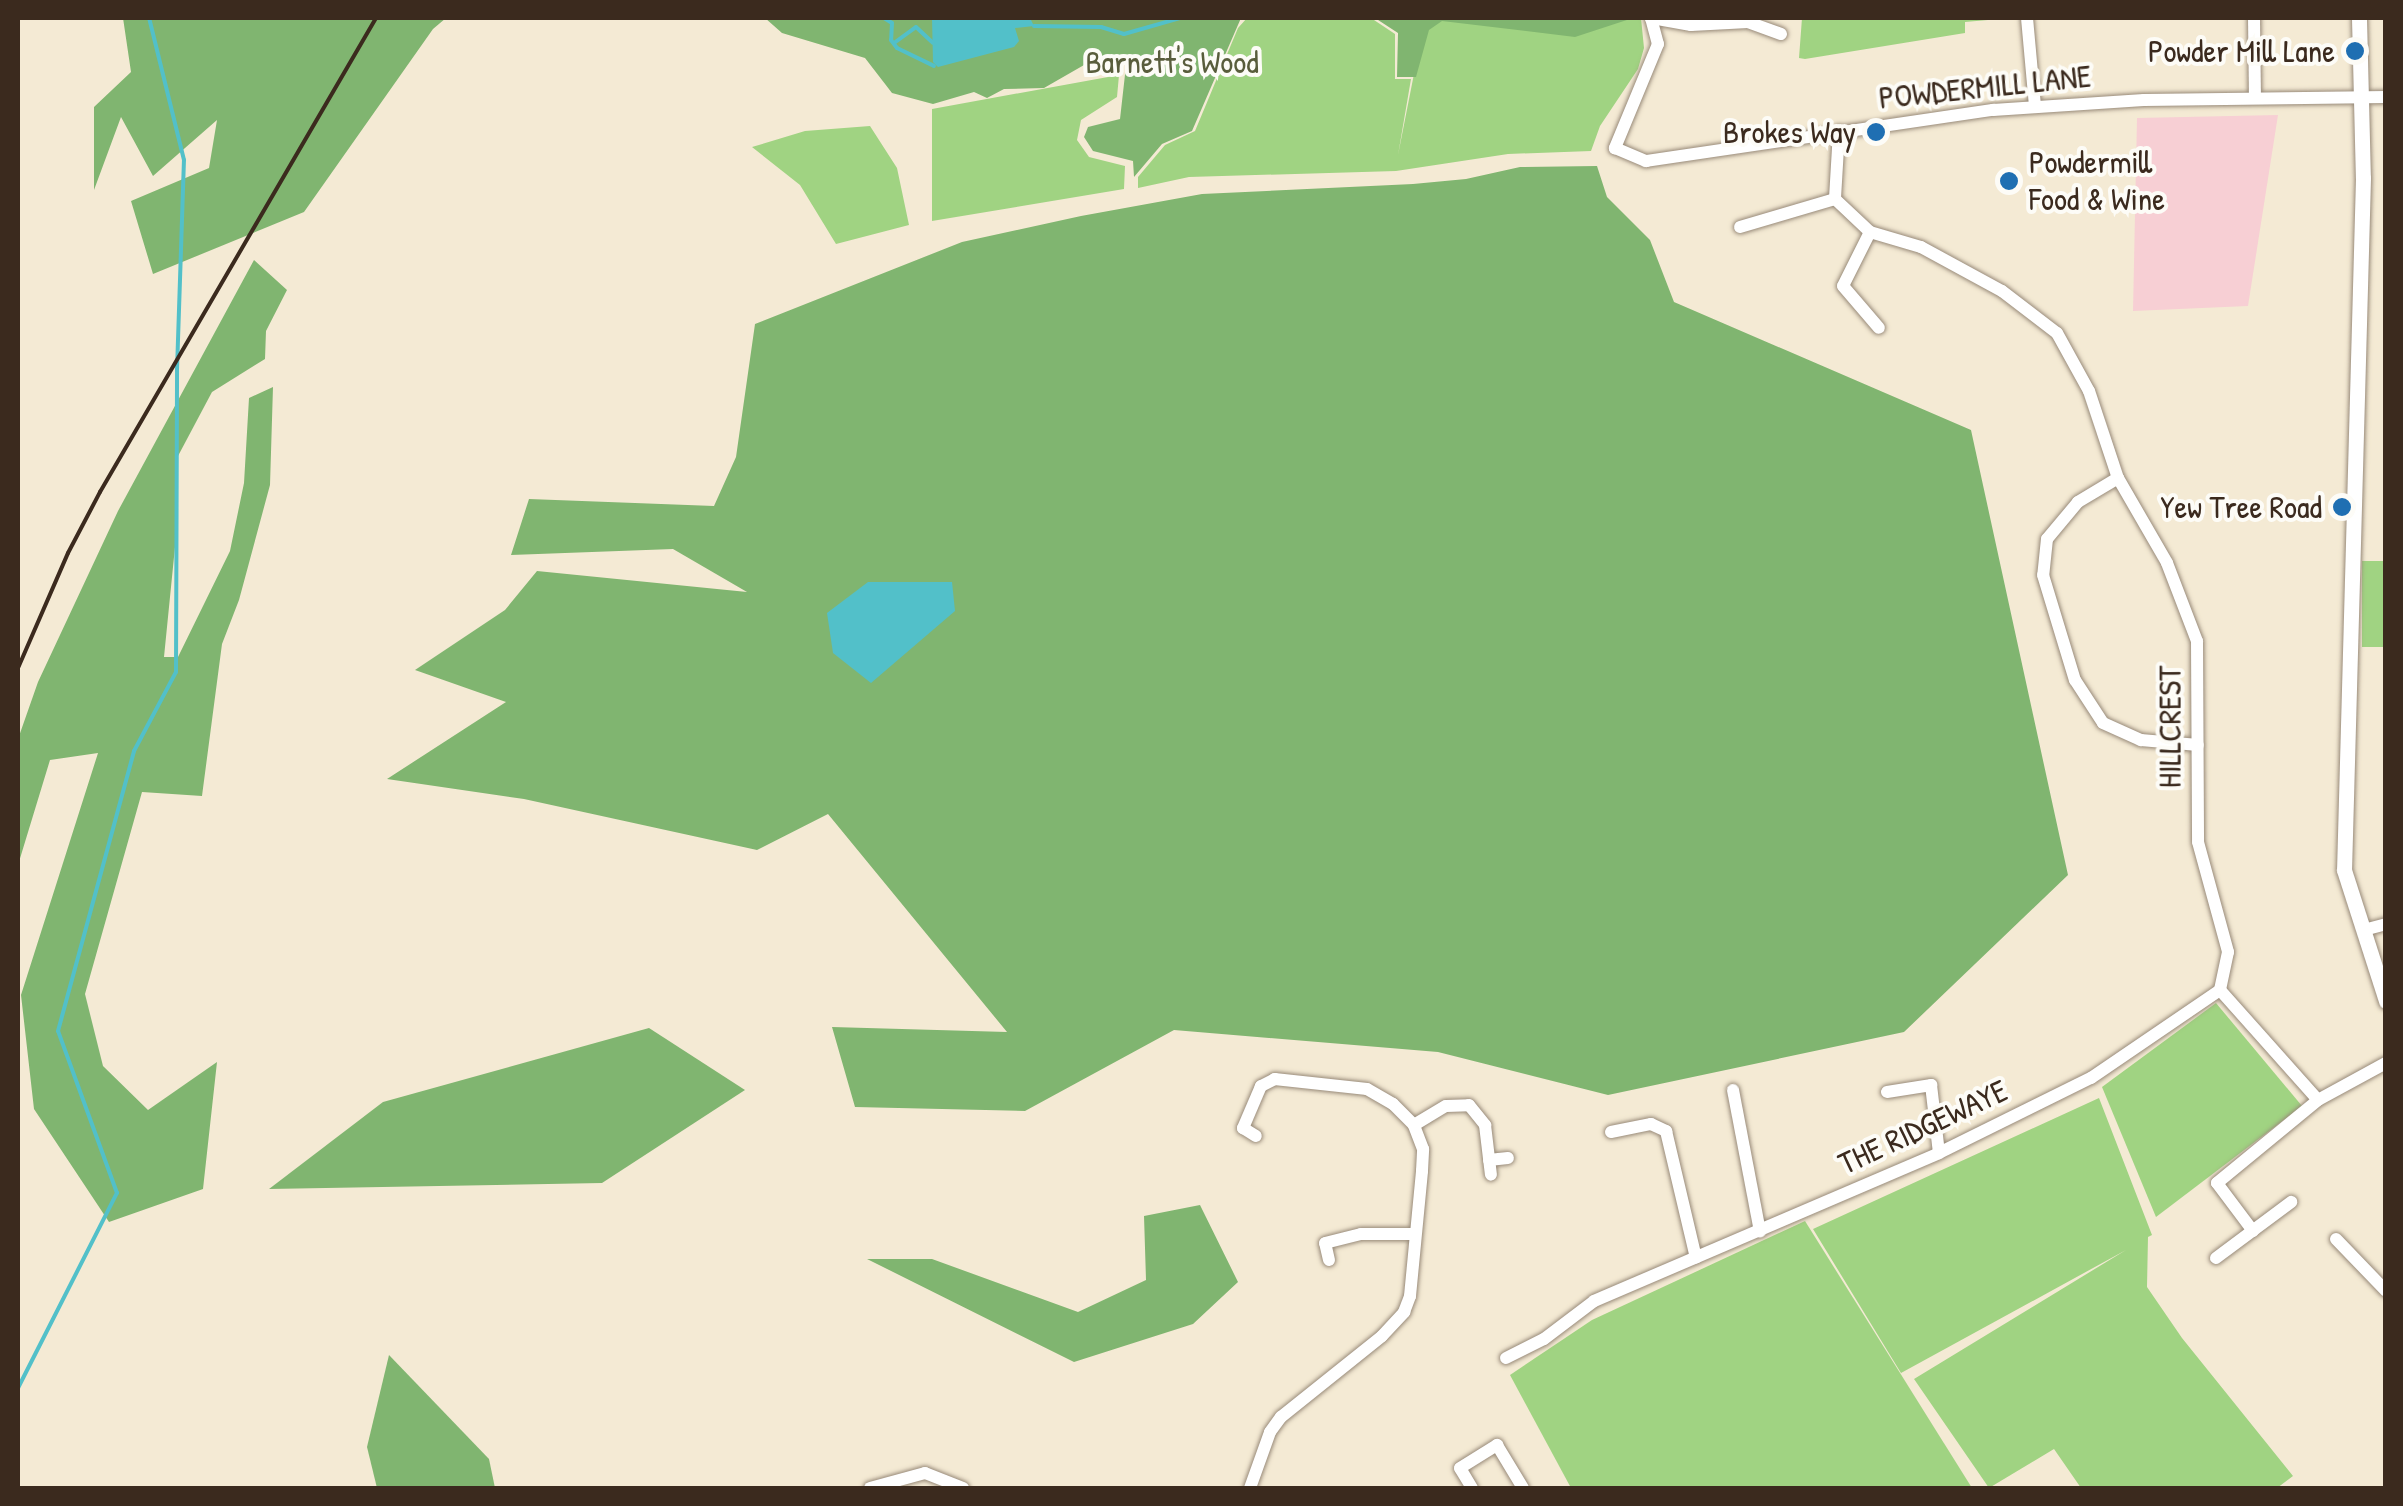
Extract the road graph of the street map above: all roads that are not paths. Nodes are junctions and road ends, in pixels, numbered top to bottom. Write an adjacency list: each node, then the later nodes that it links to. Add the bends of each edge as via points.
1 (1651, 18): 5 (street, via 1691,25); 11 (street, POWDERMILL LANE, via 1658,44 1615,148 1646,161)
2 (2027, 18): 10 (street)
3 (2254, 18): 9 (street)
4 (2359, 18): 7 (street)
5 (1736, 20): 6 (street)
6 (1781, 34)
7 (2363, 96): 8 (street, POWDERMILL LANE); 9 (street, POWDERMILL LANE); 19 (street, via 2344,870)
8 (2386, 97)
9 (2254, 98): 10 (street, POWDERMILL LANE)
10 (2035, 106): 11 (street, POWDERMILL LANE)
11 (1839, 131): 12 (street)
12 (1834, 199): 13 (street); 14 (street)
13 (1740, 226)
14 (1870, 232): 15 (street, via 1842,286); 16 (street, via 1921,247 2002,290 2057,334 2089,391)
15 (1880, 328)
16 (2118, 478): 17 (street, HILLCREST, via 2168,564 2197,641); 17 (street, via 2078,502 2046,539 2043,575 2075,680 2103,723 2141,740)
17 (2198, 744): 20 (street, HILLCREST, via 2198,842 2228,952)
18 (2386, 924): 19 (street)
19 (2364, 930): 21 (street)
20 (2220, 990): 25 (street); 29 (street, THE RIDGEWAYE, via 2091,1078)
21 (2386, 1001)
22 (2386, 1063): 25 (street)
23 (1732, 1090): 34 (street)
24 (1888, 1092): 29 (street, via 1931,1084)
25 (2318, 1100): 35 (street, via 2217,1182)
26 (1414, 1125): 28 (street, via 1366,1089 1275,1079 1261,1086 1244,1128); 31 (street, via 1446,1106 1470,1105 1486,1124); 36 (street, via 1422,1171)
27 (1612, 1132): 38 (street, via 1651,1124 1666,1130)
28 (1256, 1136)
29 (1939, 1153): 34 (street, THE RIDGEWAYE)
30 (1508, 1158): 31 (street)
31 (1490, 1160): 32 (street)
32 (1491, 1174)
33 (2291, 1202): 35 (street)
34 (1760, 1230): 38 (street, THE RIDGEWAYE)
35 (2253, 1230): 39 (street)
36 (1413, 1234): 40 (street, via 1361,1234 1325,1243); 45 (street, via 1410,1296 1397,1323 1281,1417)
37 (2336, 1240): 41 (street)
38 (1696, 1258): 42 (street, THE RIDGEWAYE, via 1594,1301)
39 (2216, 1258)
40 (1329, 1260)
41 (2386, 1291)
42 (1506, 1358)
43 (870, 1488): 44 (street, via 925,1473)
44 (964, 1488)
45 (1250, 1488)
46 (1472, 1488): 47 (street, via 1460,1468 1497,1445)
47 (1523, 1488)

